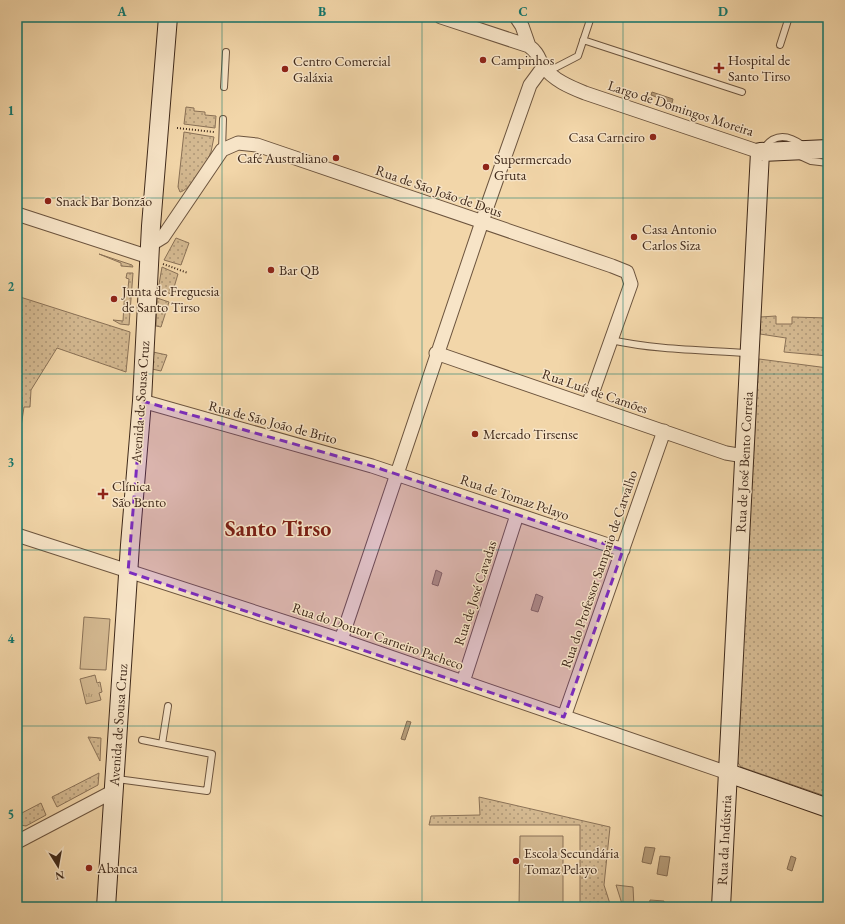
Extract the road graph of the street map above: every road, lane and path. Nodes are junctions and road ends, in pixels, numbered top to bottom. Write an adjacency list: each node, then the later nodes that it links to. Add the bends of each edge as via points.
1 (168, 17): 24 (street, Avenida de Sousa Cruz)
2 (441, 17): 8 (street)
3 (516, 17): 8 (street)
4 (591, 17): 6 (lane)
5 (789, 17): 7 (lane)
6 (583, 40): 10 (lane, via 578,56); 12 (lane)
7 (780, 45)
8 (529, 46): 10 (street, Largo de Domingos Moreira, via 538,53)
9 (226, 52): 11 (lane)
10 (546, 69): 20 (street, Largo de Domingos Moreira, via 562,83 585,93); 23 (street, via 530,85)
11 (224, 87)
12 (742, 92)
13 (223, 119): 18 (lane)
14 (177, 128): 15 (path)
15 (216, 132)
16 (807, 148): 17 (street); 19 (street); 20 (lane, Largo de Domingos Moreira, via 794,138 782,137 769,141)
17 (828, 149)
18 (222, 150): 23 (street, Rua de São João de Deus, via 238,143 257,144); 24 (street)
19 (788, 150): 20 (street); 21 (lane, via 811,161)
20 (760, 152): 28 (street, Rua de José Bento Correia)
21 (828, 163)
22 (17, 214): 24 (street)
23 (481, 222): 26 (street, Rua de São João de Deus, via 628,272 631,284); 27 (street)
24 (153, 255): 25 (path); 29 (street, Avenida de Sousa Cruz)
25 (188, 273)
26 (612, 340): 28 (lane, via 628,344); 30 (street, Rua de São João de Deus)
27 (436, 353): 30 (street, Rua Luís de Camões); 33 (street)
28 (749, 354): 32 (street, Rua de José Bento Correia)
29 (142, 401): 33 (street, Rua de São João de Brito); 37 (street, Avenida de Sousa Cruz)
30 (588, 405): 31 (street, Rua Luís de Camões)
31 (664, 431): 32 (street, Rua Luís de Camões, via 726,453); 36 (street, Rua do Professor Sampaio de Carvalho)
32 (744, 456): 44 (street, Rua de José Bento Correia)
33 (397, 474): 34 (street, Rua de Tomaz Pelayo); 38 (street)
34 (517, 515): 36 (street, Rua de Tomaz Pelayo); 39 (street, Rua de José Cavadas)
35 (17, 535): 37 (street, Rua do Doutor Carneiro Pacheco)
36 (623, 550): 41 (street, Rua do Professor Sampaio de Carvalho)
37 (128, 572): 38 (street, Rua do Doutor Carneiro Pacheco); 45 (street, Avenida de Sousa Cruz)
38 (341, 640): 39 (street, Rua do Doutor Carneiro Pacheco)
39 (463, 682): 41 (street, Rua do Doutor Carneiro Pacheco)
40 (168, 706): 43 (lane)
41 (564, 717): 44 (street, Rua do Doutor Carneiro Pacheco)
42 (142, 740): 43 (lane)
43 (162, 744): 45 (lane, via 212,754 207,791)
44 (728, 773): 46 (street); 49 (street, Rua da Indústria)
45 (114, 785): 47 (street); 48 (street, Avenida de Sousa Cruz)
46 (828, 808)
47 (17, 842)
48 (106, 907)
49 (721, 907)

